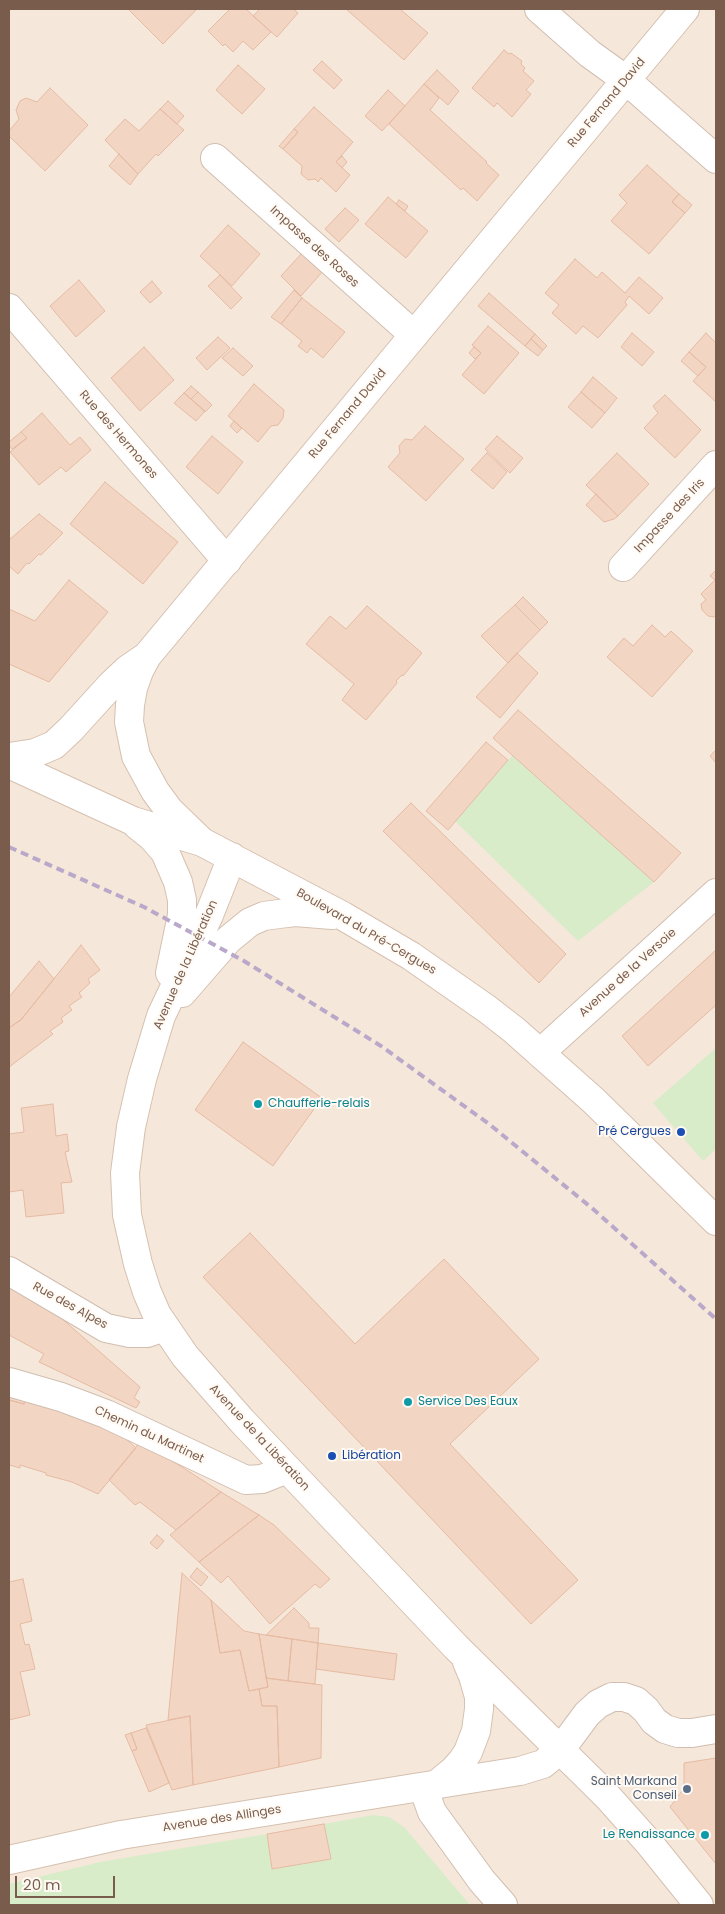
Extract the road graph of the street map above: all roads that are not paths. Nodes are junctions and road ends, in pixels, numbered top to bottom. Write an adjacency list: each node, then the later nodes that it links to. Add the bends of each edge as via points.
1 (539, 9): 3 (main road)
2 (685, 9): 3 (main road, Rue Fernand David)
3 (626, 80): 5 (main road); 7 (main road, Rue Fernand David)
4 (215, 158): 7 (main road, Impasse des Roses)
5 (716, 159)
6 (9, 308): 9 (main road, Rue des Hermones)
7 (414, 335): 9 (main road, Rue Fernand David)
8 (716, 465): 10 (main road, Impasse des Iris)
9 (226, 561): 11 (main road, Rue Fernand David)
10 (623, 567)
11 (147, 656): 12 (main road, via 111,685 54,746); 15 (main road, Rue Fernand David, via 139,671 130,704 129,722 136,756 169,810)
12 (9, 757)
13 (9, 764): 14 (main road, Boulevard du Pré-Cergues)
14 (133, 821): 15 (main road, Boulevard du Pré-Cergues); 19 (main road, via 165,852 182,900 182,915)
15 (202, 842): 16 (main road, Boulevard du Pré-Cergues)
16 (232, 857): 18 (main road, Boulevard du Pré-Cergues); 19 (main road, Avenue de la Libération, via 209,915)
17 (716, 893): 20 (main road, Avenue de la Versoie)
18 (343, 916): 19 (main road, via 296,912 264,916 250,922 228,940); 20 (main road, Boulevard du Pré-Cergues, via 435,972)
19 (161, 1016): 23 (main road, Avenue de la Libération, via 131,1127 125,1193 138,1264)
20 (540, 1053): 21 (main road, Boulevard du Pré-Cergues, via 594,1100)
21 (716, 1221)
22 (9, 1272): 23 (main road, Rue des Alpes, via 106,1328 130,1334)
23 (164, 1327): 25 (main road, Avenue de la Libération, via 185,1356)
24 (9, 1382): 25 (main road, Chemin du Martinet, via 106,1414 246,1480 262,1479)
25 (287, 1469): 26 (main road, Avenue de la Libération)
26 (456, 1647): 28 (main road, Avenue de la Libération); 29 (main road, via 469,1665 475,1681 479,1697 478,1720 468,1752 454,1770)
27 (716, 1729): 28 (main road, Avenue des Allinges, via 692,1733 664,1729 636,1701 612,1697 587,1714)
28 (561, 1749): 29 (main road, Avenue des Allinges, via 532,1768); 32 (main road, Avenue de la Libération, via 628,1820)
29 (430, 1785): 30 (main road, Avenue des Allinges, via 121,1835); 31 (main road, via 432,1812)
30 (9, 1860)
31 (503, 1905)
32 (699, 1905)

